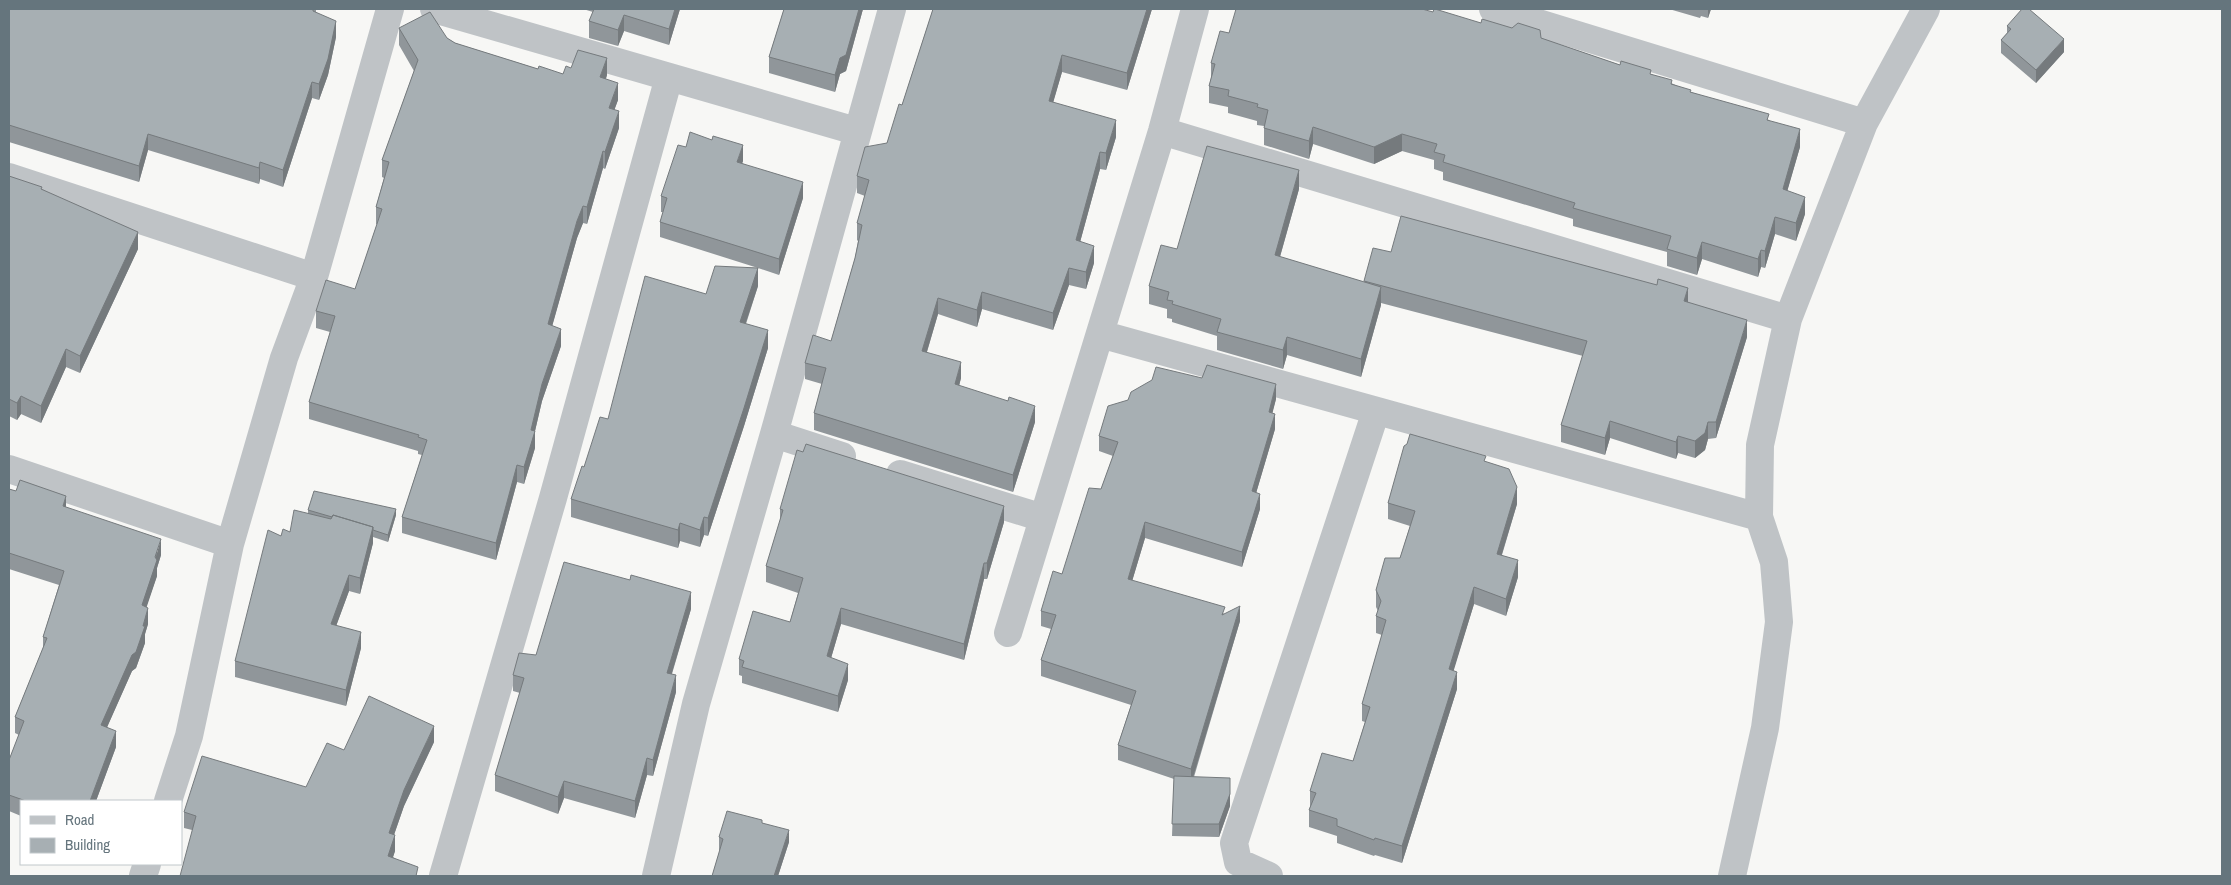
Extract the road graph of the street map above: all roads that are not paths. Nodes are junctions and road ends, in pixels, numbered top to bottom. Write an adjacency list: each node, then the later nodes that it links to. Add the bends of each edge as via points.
1 (390, 9): 12 (street)
2 (434, 9): 7 (street)
3 (892, 9): 9 (street)
4 (1195, 9): 10 (street)
5 (1493, 9): 8 (street)
6 (1926, 9): 8 (street)
7 (669, 77): 9 (street); 23 (street, via 553,498)
8 (1864, 123): 13 (street)
9 (856, 131): 16 (street)
10 (1162, 131): 13 (street); 14 (street)
11 (9, 177): 12 (street)
12 (314, 277): 20 (street, via 284,358)
13 (1788, 319): 18 (street, via 1760,445)
14 (1100, 334): 15 (street); 19 (street)
15 (1376, 411): 18 (street); 25 (street, via 1234,843 1238,862)
16 (774, 434): 19 (street); 24 (street, via 696,704)
17 (9, 469): 20 (street)
18 (1759, 517): 26 (street, via 1774,562 1779,622 1765,728)
19 (1043, 518): 21 (street)
20 (230, 544): 22 (street, via 189,736)
21 (1008, 632)
22 (168, 800)
23 (443, 876)
24 (656, 876)
25 (1269, 876)
26 (1732, 876)

